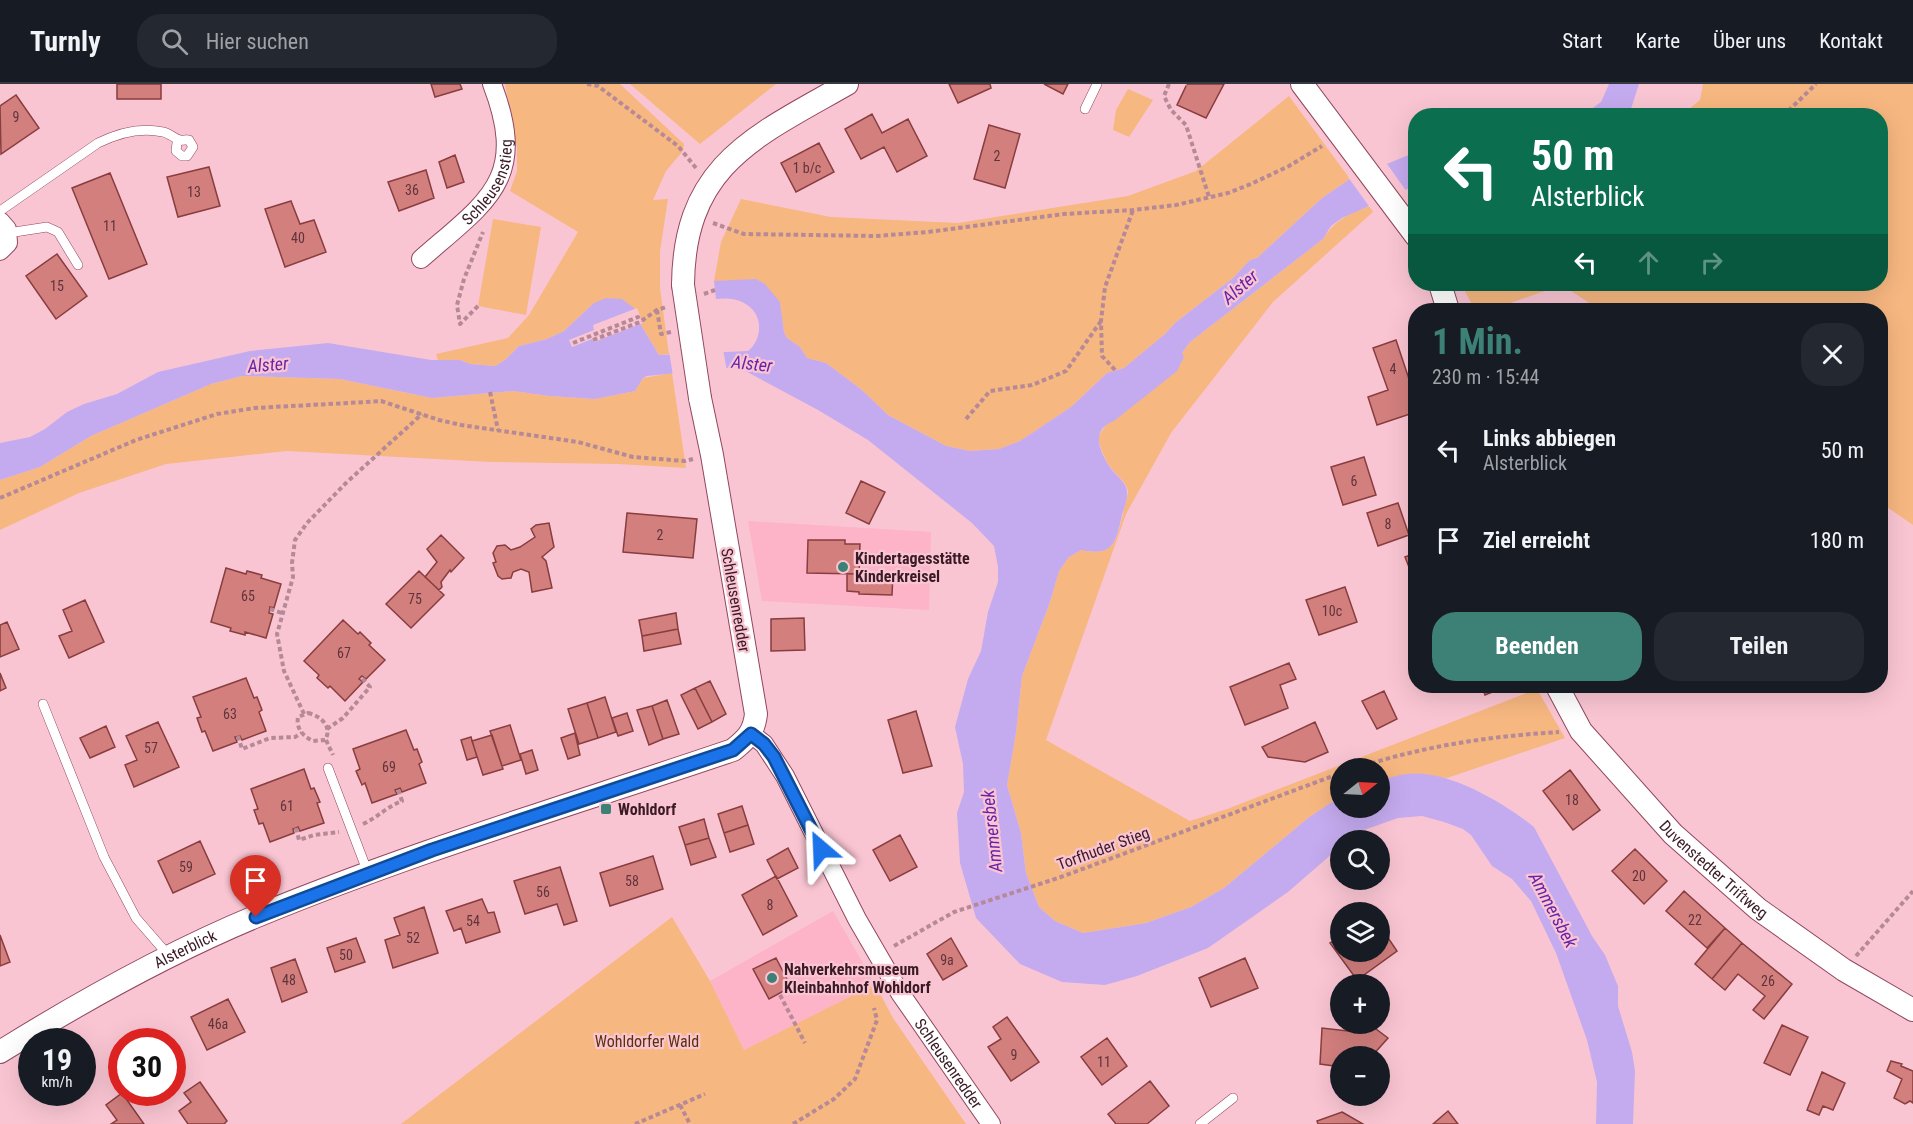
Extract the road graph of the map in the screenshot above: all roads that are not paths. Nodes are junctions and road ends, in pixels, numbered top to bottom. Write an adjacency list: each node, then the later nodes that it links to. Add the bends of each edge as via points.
1 (492, 84): 11 (street, Schleusenstieg, via 507,141 498,183 485,201)
2 (847, 84): 15 (street, Schleusenredder, bridge, via 757,136 727,163 709,185 694,216 686,250 683,285 756,714)
3 (1097, 84): 5 (lane)
4 (1302, 84): 8 (street)
5 (1085, 109)
6 (180, 140): 7 (lane, via 146,130 112,136)
7 (0, 211)
8 (1408, 224)
9 (4, 227): 10 (street, via 8,243); 12 (lane, via 47,227 58,232)
10 (0, 251)
11 (421, 259)
12 (78, 265)
13 (1561, 693): 19 (street, Duvenstedter Triftweg, via 1581,731 1673,834 1758,909 1844,970)
14 (43, 704): 18 (lane, via 104,857 136,918)
15 (751, 734): 17 (street, Alsterblick, via 733,750); 22 (street, Schleusenredder, via 764,744 785,776 900,993)
16 (328, 768): 17 (lane)
17 (369, 873): 18 (street, Alsterblick)
18 (169, 956): 20 (street, Alsterblick)
19 (1913, 1010)
20 (0, 1052)
21 (1233, 1098): 23 (lane)
22 (991, 1124)
23 (1200, 1124)

